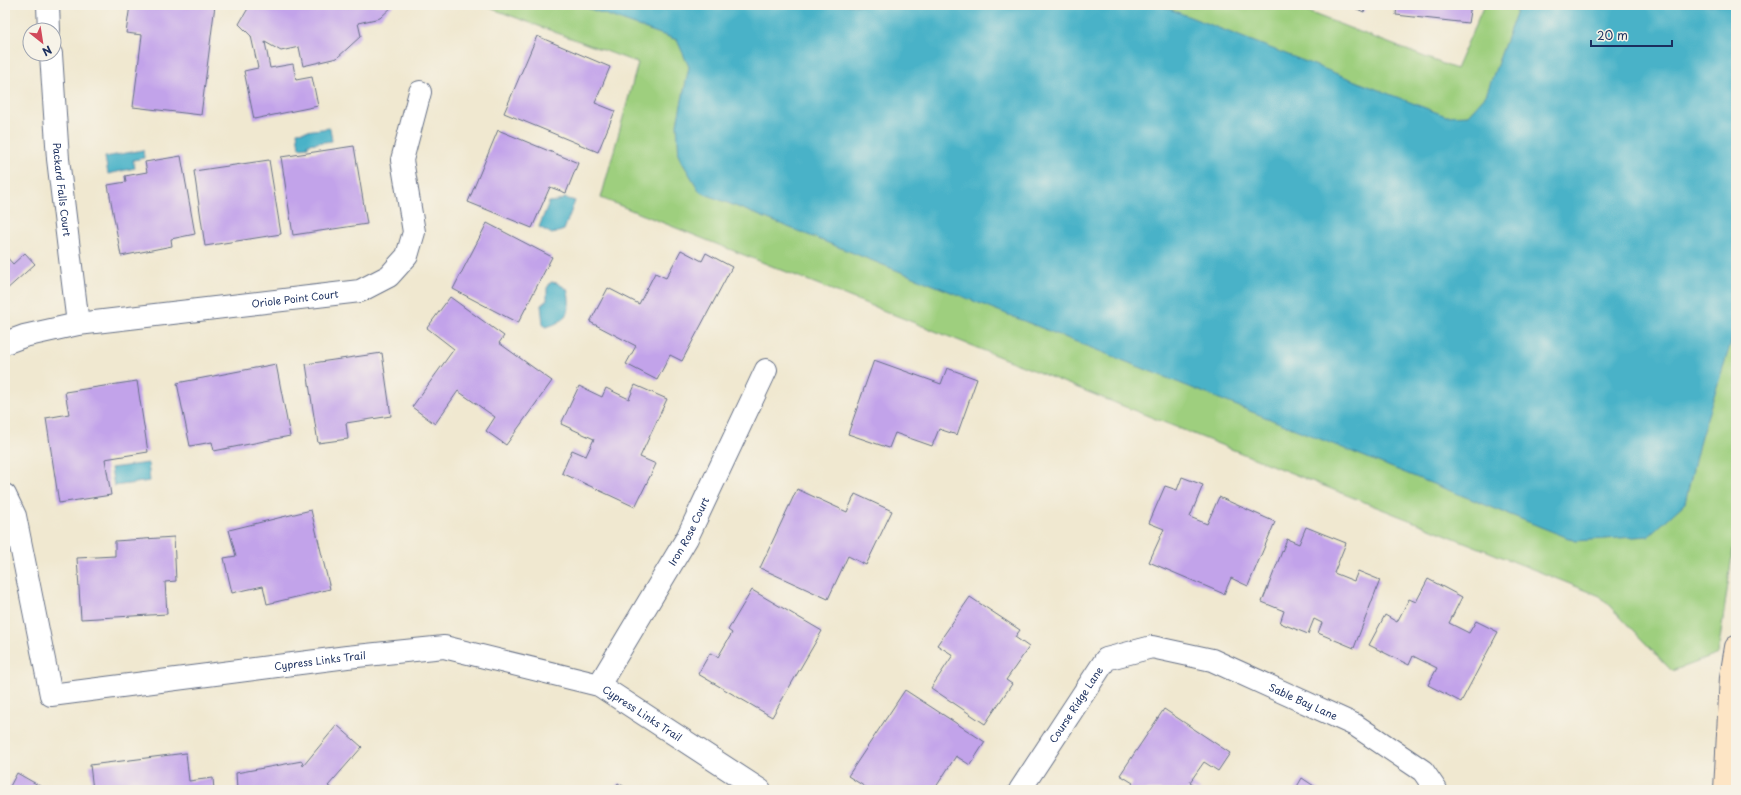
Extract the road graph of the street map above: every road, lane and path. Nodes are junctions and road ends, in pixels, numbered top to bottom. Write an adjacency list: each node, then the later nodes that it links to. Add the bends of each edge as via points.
1 (48, 5): 2 (street)
2 (49, 22)
3 (52, 62): 5 (street, Packard Falls Court, via 58,159)
4 (420, 92): 5 (street, Oriole Point Court, via 402,160 414,232 407,256 389,276 360,291)
5 (78, 324): 6 (street, Oriole Point Court)
6 (5, 343)
7 (766, 370): 11 (street, Iron Rose Court, via 687,538)
8 (5, 495): 11 (street, Cypress Links Trail, via 15,516 51,695 444,647)
9 (1152, 647): 13 (street, Course Ridge Lane, via 1106,659); 14 (street, Sable Bay Lane, via 1212,660 1355,725 1423,771)
10 (1736, 647): 15 (main road, via 1731,677)
11 (599, 685): 12 (street, Cypress Links Trail)
12 (760, 790)
13 (1020, 790)
14 (1436, 790)
15 (1725, 790)

